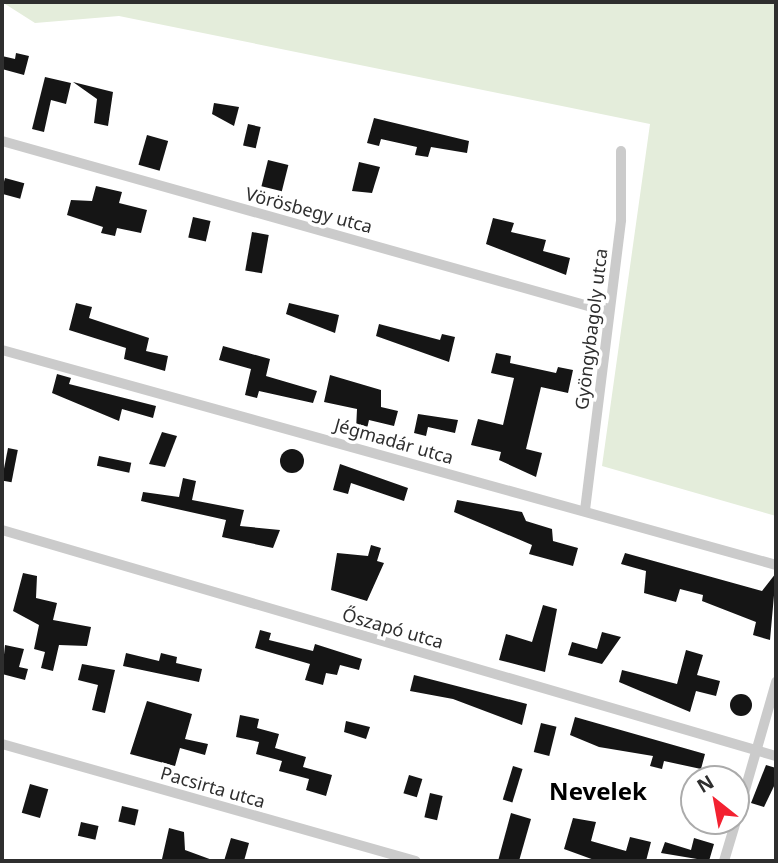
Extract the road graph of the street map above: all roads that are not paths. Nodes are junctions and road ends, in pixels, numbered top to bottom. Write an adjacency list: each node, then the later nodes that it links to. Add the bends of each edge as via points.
1 (2, 141): 3 (street, Vörösbegy utca)
2 (621, 151): 3 (street, Gyöngybagoly utca, via 621,220)
3 (606, 311): 5 (street, Gyöngybagoly utca)
4 (2, 350): 5 (street, Jégmadár utca)
5 (585, 510): 7 (street, Jégmadár utca)
6 (2, 530): 10 (street, Őszapó utca)
7 (776, 565)
8 (776, 682): 10 (street)
9 (2, 744): 14 (street, Pacsirta utca)
10 (757, 750): 11 (street, Őszapó utca); 12 (street)
11 (776, 756)
12 (750, 774)
13 (732, 835): 15 (street)
14 (416, 861)
15 (724, 861)

